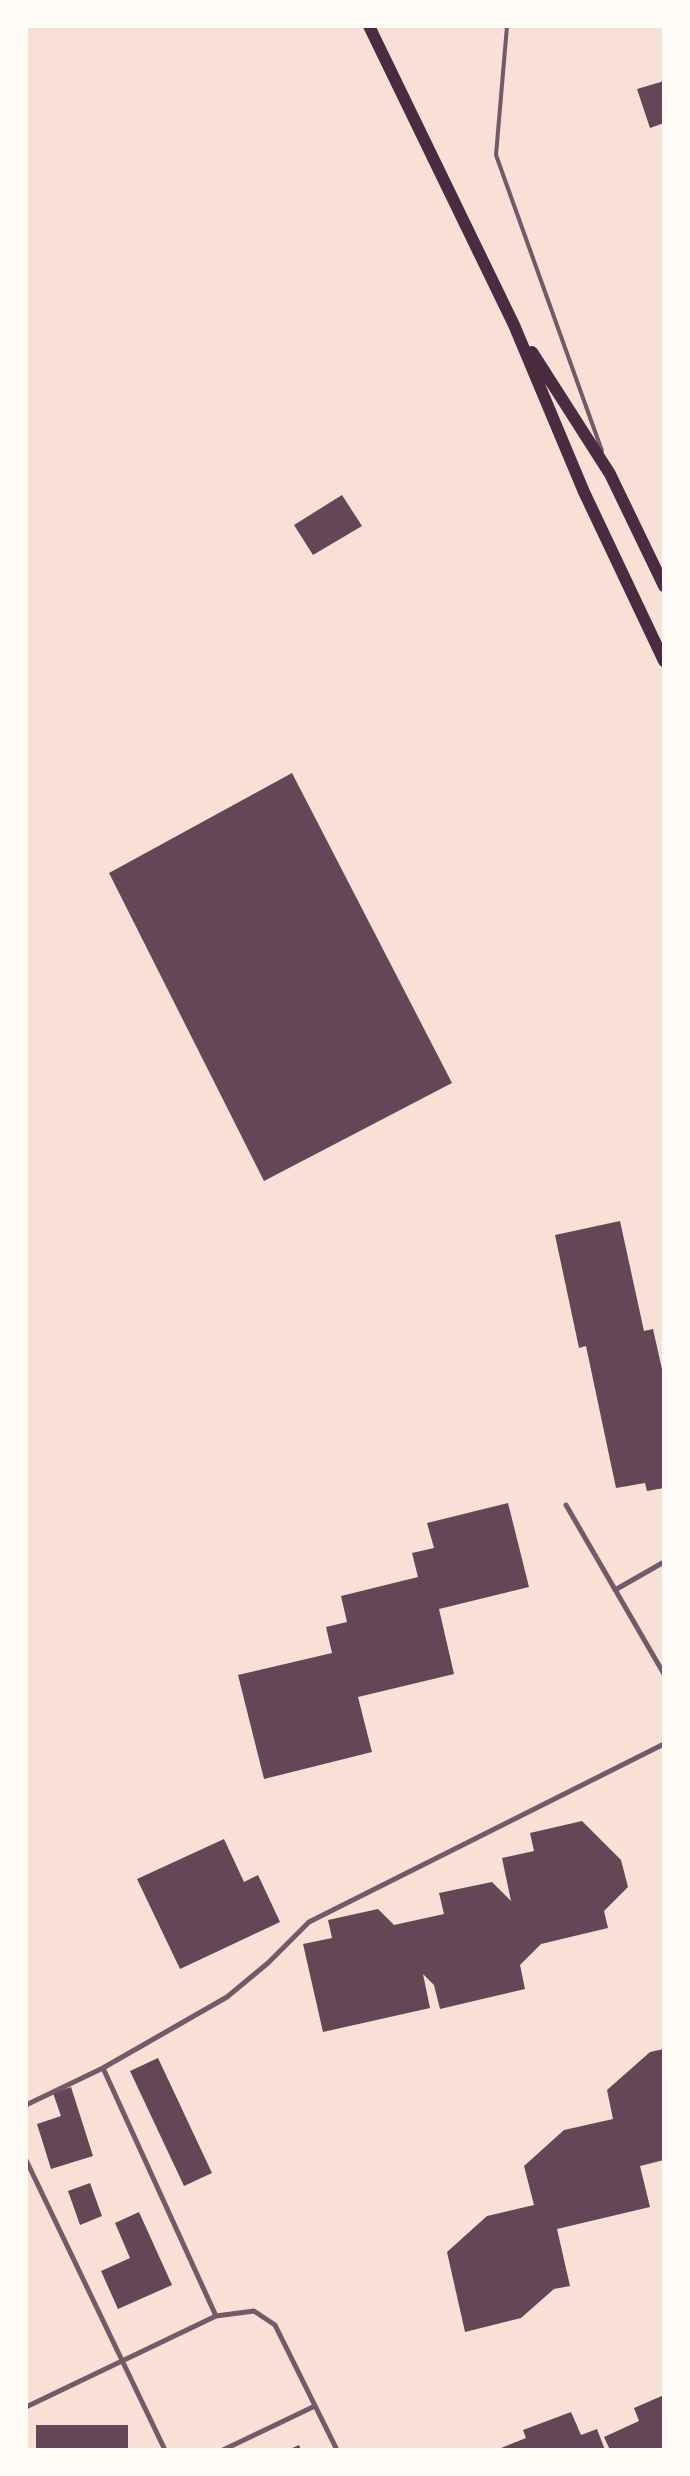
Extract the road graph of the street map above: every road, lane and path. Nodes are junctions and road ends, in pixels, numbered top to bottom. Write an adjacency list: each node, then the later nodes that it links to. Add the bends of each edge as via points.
1 (369, 26): 3 (main road)
2 (507, 26): 4 (lane, via 496,155)
3 (514, 325): 4 (main road); 6 (main road, via 584,492)
4 (610, 474): 5 (main road)
5 (664, 586)
6 (664, 660)
7 (566, 1505): 9 (street)
8 (664, 1562): 9 (street)
9 (615, 1590): 10 (street)
10 (664, 1674)
11 (664, 1744): 12 (street, via 309,1922 268,1963 227,1997)
12 (103, 2068): 13 (street); 15 (street)
13 (26, 2105)
14 (26, 2160): 16 (street)
15 (216, 2316): 16 (street); 17 (street, via 254,2311 275,2325)
16 (122, 2360): 18 (street); 19 (street)
17 (315, 2406): 20 (street); 21 (street)
18 (26, 2407)
19 (165, 2450)
20 (223, 2450)
21 (337, 2450)

